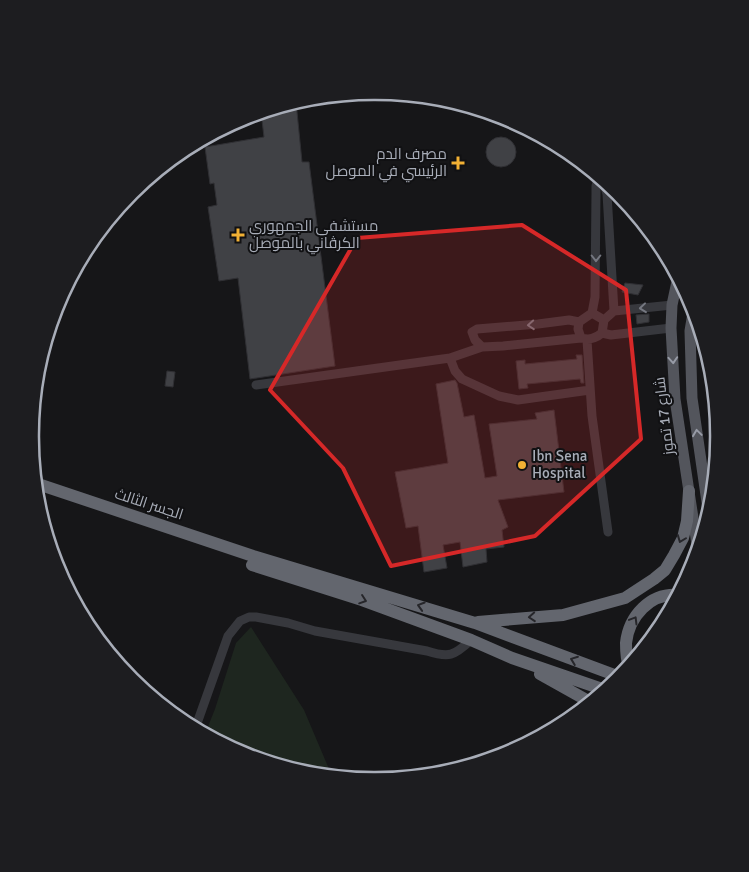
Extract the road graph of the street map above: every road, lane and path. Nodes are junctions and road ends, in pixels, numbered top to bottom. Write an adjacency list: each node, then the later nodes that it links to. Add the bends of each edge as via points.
1 (597, 184): 4 (street)
2 (606, 193): 3 (street)
3 (609, 234): 4 (street); 7 (street)
4 (596, 235): 8 (street, one-way to 8)
5 (676, 288): 6 (main road, شارع 17 تموز)
6 (672, 305): 7 (street, one-way to 7); 12 (main road, شارع 17 تموز)
7 (614, 311): 9 (street)
8 (592, 313): 9 (street); 10 (street)
9 (604, 320): 13 (street)
10 (579, 322): 14 (street, via 578,329); 15 (street, one-way to 15, via 569,320 477,329 472,332)
11 (691, 325): 19 (main road, شارع 17 تموز)
12 (671, 328): 13 (street, via 611,336); 20 (main road, شارع 17 تموز, one-way to 20)
13 (602, 333): 14 (street, via 596,338)
14 (584, 339): 15 (street); 18 (street)
15 (482, 347): 16 (street)
16 (450, 358): 17 (street); 18 (street, via 462,379 499,396 518,400)
17 (256, 385)
18 (590, 390): 26 (street)
19 (692, 398): 20 (main road); 22 (main road, شارع 17 تموز, one-way to 19)
20 (675, 400): 23 (main road, شارع 17 تموز)
21 (43, 486): 28 (highway, الجسر الثالث)
22 (705, 489): 24 (main road, شارع 17 تموز)
23 (689, 491): 27 (main road, شارع 17 تموز); 30 (highway, one-way to 30, via 683,538 674,555 665,570 625,598 562,615)
24 (705, 492)
25 (44, 496): 28 (highway, الجسر الثالث)
26 (608, 532)
27 (695, 534)
28 (251, 560): 30 (highway, one-way to 28); 31 (highway, one-way to 31)
29 (670, 596): 32 (highway, one-way to 29, via 628,633 637,614 662,596)
30 (475, 623): 34 (highway, one-way to 30)
31 (471, 640): 33 (highway); 37 (street, via 460,650 444,656 249,617 228,636)
32 (627, 657)
33 (512, 658): 35 (highway); 36 (highway)
34 (611, 674)
35 (597, 687)
36 (583, 698)
37 (198, 721)

